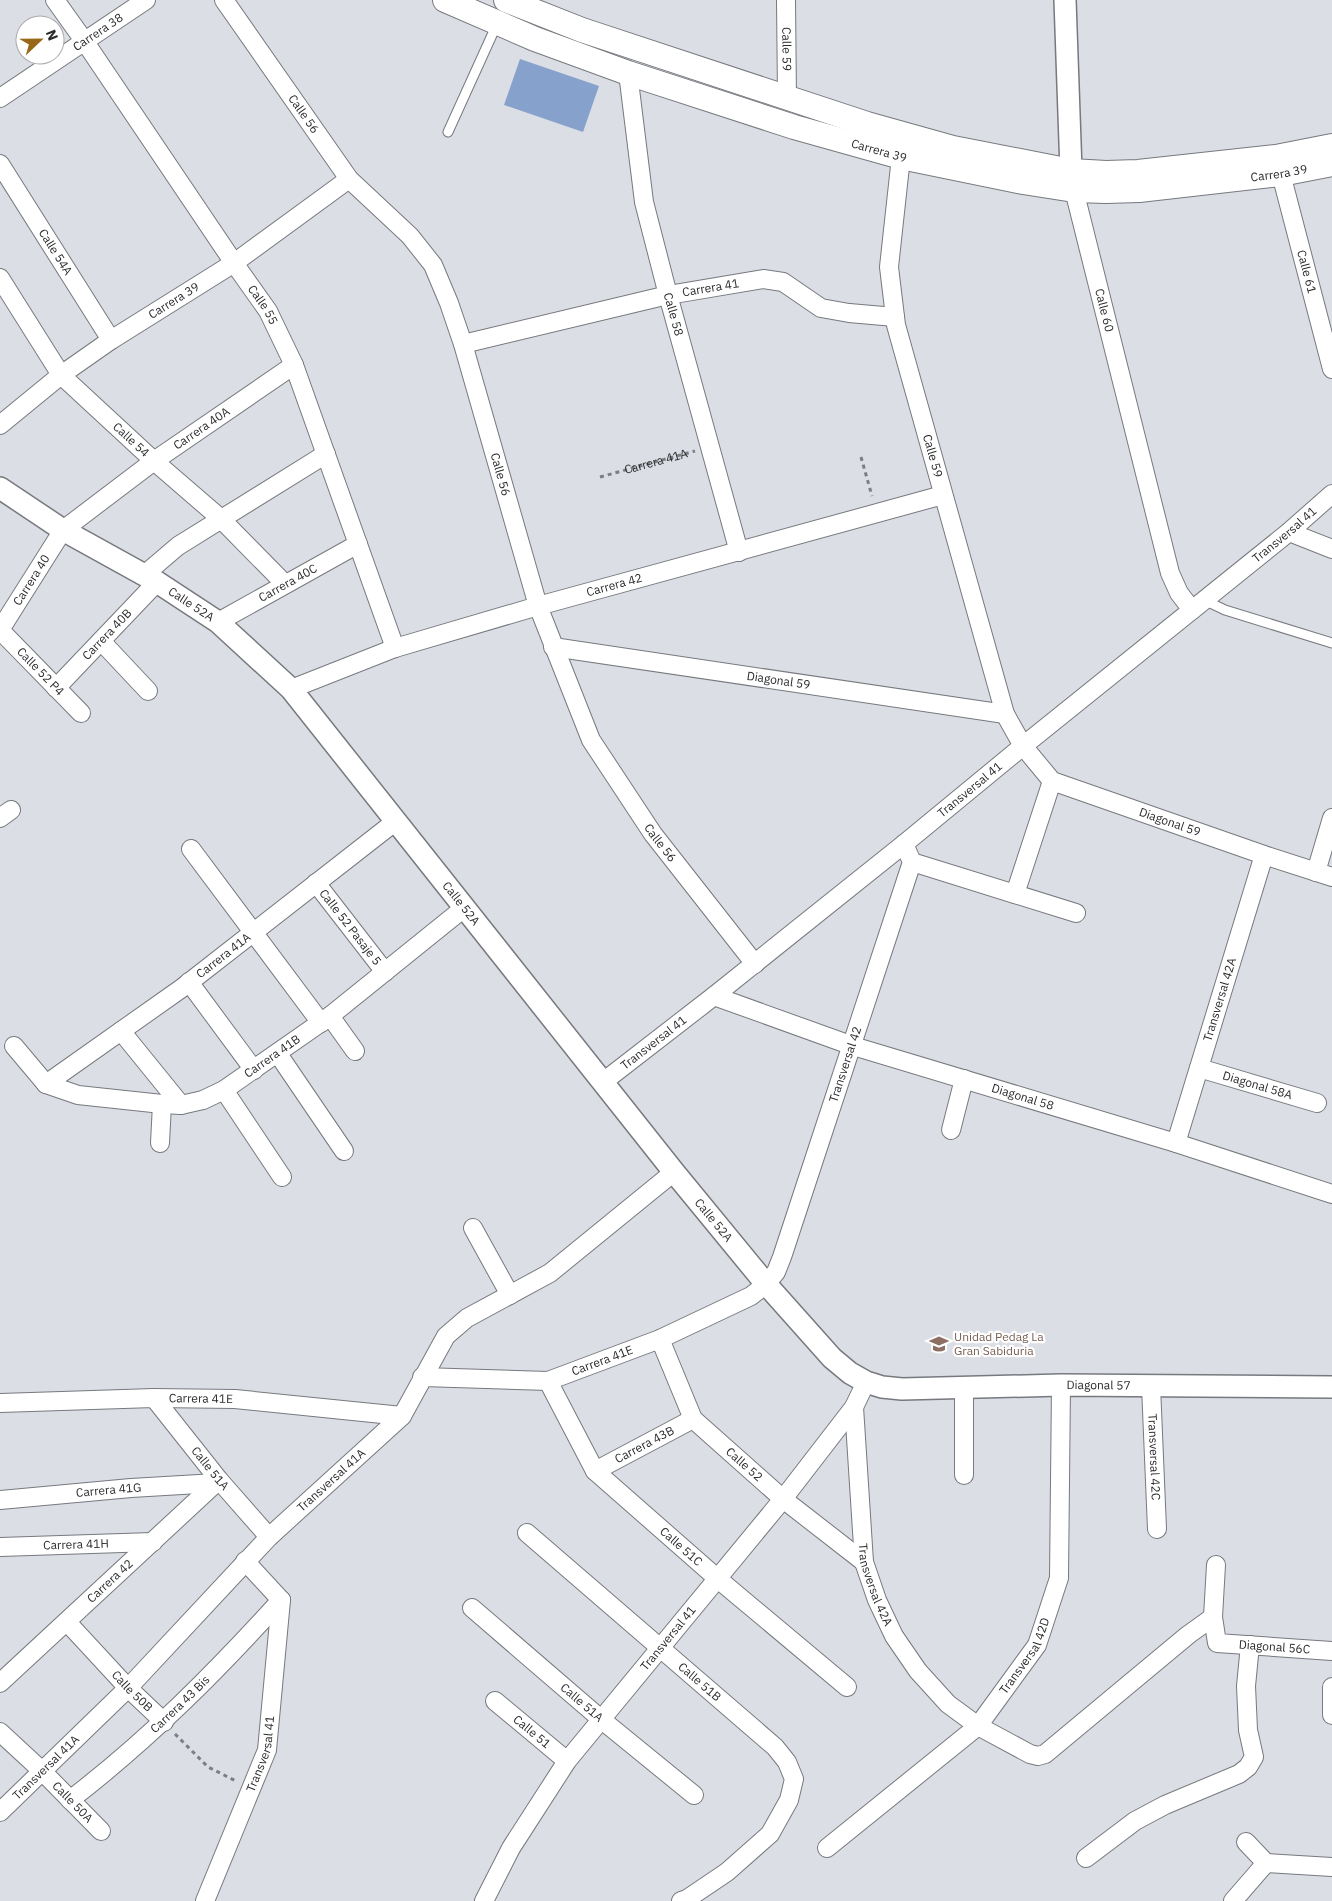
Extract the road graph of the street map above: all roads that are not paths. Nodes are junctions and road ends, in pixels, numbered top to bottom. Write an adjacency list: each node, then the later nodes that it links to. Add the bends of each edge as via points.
1 (55, 0): 9 (street, Calle 55)
2 (146, 0): 9 (street, Carrera 38)
3 (224, 0): 19 (street, Calle 56)
4 (445, 0): 8 (main road, Carrera 39)
5 (506, 0): 11 (main road, Carrera 39, via 582,30)
6 (786, 0): 11 (street, Calle 59)
7 (1065, 0): 20 (street, Calle 60)
8 (497, 23): 10 (main road, Carrera 39); 13 (lane)
9 (86, 42): 12 (street, Carrera 38); 21 (street, Calle 55)
10 (628, 73): 15 (main road, Carrera 39, via 794,127); 23 (street, Calle 58, via 644,202)
11 (788, 97): 20 (main road, Carrera 39, via 867,124)
12 (0, 98)
13 (448, 132)
14 (1332, 146): 20 (main road, Carrera 39, via 1276,157 1106,173)
15 (901, 157): 20 (main road, Carrera 39, via 1023,182); 24 (street, Calle 59, via 889,267)
16 (0, 164): 25 (street, Calle 54A)
17 (1332, 164): 18 (main road, Carrera 39)
18 (1281, 174): 20 (main road, Carrera 39, via 1106,192); 28 (street, Calle 61)
19 (349, 179): 21 (street, Carrera 39); 26 (street, Calle 56, via 410,236 433,265)
20 (1072, 180): 44 (street, Calle 60, via 1170,573 1179,593)
21 (234, 263): 25 (street, Carrera 39); 27 (street, Calle 55, via 268,311)
22 (0, 278): 29 (street, Calle 54)
23 (668, 295): 24 (street, Carrera 41, via 763,280 783,282 821,308); 26 (street, Carrera 41); 41 (street, Calle 58)
24 (895, 317): 35 (street, Calle 59)
25 (111, 340): 29 (street, Carrera 39)
26 (463, 344): 45 (street, Calle 56)
27 (294, 365): 31 (street, Calle 55); 32 (street, Carrera 40A)
28 (1332, 369)
29 (61, 375): 30 (street, Carrera 39); 32 (street, Calle 54)
30 (0, 425)
31 (326, 454): 36 (street); 39 (street, Calle 55)
32 (154, 461): 36 (street, Calle 54); 37 (street, Carrera 40A)
33 (0, 488): 37 (street, Calle 52A)
34 (1332, 494): 38 (street, Transversal 41)
35 (943, 495): 41 (street, Carrera 42); 56 (street, Calle 59)
36 (220, 518): 42 (street, Carrera 40B, via 178,546); 43 (street, Calle 54)
37 (63, 530): 42 (street, Calle 52A); 47 (street, Carrera 40)
38 (1289, 532): 40 (street); 44 (street, Transversal 41)
39 (358, 544): 43 (street, Carrera 40C); 51 (street, Calle 55)
40 (1332, 550)
41 (739, 552): 45 (street, Carrera 42)
42 (150, 578): 46 (street, Calle 52A); 48 (street, Carrera 40B)
43 (285, 584): 46 (street, Carrera 40C)
44 (1198, 605): 49 (lane); 57 (street, Transversal 41)
45 (538, 606): 50 (street, Calle 56); 51 (street, Carrera 42)
46 (218, 622): 53 (street, Calle 52A)
47 (0, 630): 52 (street, Calle 52 P4)
48 (101, 641): 52 (street, Carrera 40B); 54 (street)
49 (1332, 643)
50 (552, 647): 56 (street, Diagonal 59); 71 (street, Calle 56, via 591,740 653,834)
51 (395, 648): 53 (street, Carrera 42)
52 (56, 688): 55 (street, Calle 52 P4)
53 (291, 689): 60 (street, Calle 52A)
54 (148, 691)
55 (81, 713)
56 (1005, 714): 57 (street, Calle 59)
57 (1023, 746): 58 (street); 61 (street, Transversal 41)
58 (1052, 780): 63 (street, Diagonal 59); 67 (street)
59 (1332, 818): 65 (street)
60 (396, 821): 66 (street, Carrera 41A); 68 (street, Calle 52A)
61 (904, 844): 64 (street); 71 (street, Transversal 41)
62 (191, 849): 70 (street)
63 (1264, 855): 65 (street, Diagonal 59); 81 (street, Transversal 42A)
64 (912, 862): 67 (street); 78 (street, Transversal 42)
65 (1324, 874)
66 (316, 883): 70 (street, Carrera 41A); 72 (street, Calle 52 Pasaje 5)
67 (1015, 894): 69 (street)
68 (464, 908): 72 (street, Carrera 41B); 84 (street, Calle 52A)
69 (1076, 913)
70 (253, 932): 73 (street, Carrera 41A); 75 (street)
71 (755, 964): 74 (street, Transversal 41)
72 (385, 972): 75 (street, Carrera 41B)
73 (189, 982): 76 (street, Carrera 41A); 82 (street)
74 (714, 996): 78 (street, Diagonal 58); 84 (street, Transversal 41)
75 (326, 1020): 79 (street); 80 (street, Carrera 41B)
76 (121, 1030): 85 (street, Carrera 41A); 89 (street)
77 (14, 1046): 85 (street)
78 (853, 1046): 83 (street, Diagonal 58); 98 (street, Transversal 42, via 782,1257)
79 (354, 1051)
80 (278, 1054): 82 (street, Carrera 41B); 93 (street)
81 (1199, 1068): 87 (street, Diagonal 58A); 92 (street, Transversal 42A)
82 (254, 1070): 86 (street, Carrera 41B)
83 (964, 1079): 90 (street); 92 (street, Diagonal 58)
84 (603, 1082): 94 (street, Calle 52A)
85 (46, 1084): 88 (street, Carrera 41B, via 78,1095)
86 (224, 1090): 89 (street, Carrera 41B, via 203,1100); 95 (street)
87 (1317, 1103)
88 (162, 1104): 89 (street, Carrera 41B); 91 (street)
89 (181, 1105)
90 (951, 1130)
91 (160, 1143)
92 (1176, 1143): 96 (street, Diagonal 58)
93 (344, 1150)
94 (674, 1172): 98 (street, Calle 52A); 99 (street, Transversal 41A, via 550,1273)
95 (282, 1177)
96 (1332, 1194)
97 (473, 1228): 99 (street)
98 (766, 1284): 100 (street, Carrera 41E, via 751,1296); 103 (street, Calle 52A, via 832,1358)
99 (510, 1295): 101 (street, Transversal 41A, via 467,1318 446,1336)
100 (660, 1339): 102 (street, Carrera 41E); 112 (street, Calle 52)
101 (422, 1377): 102 (street, Carrera 41E); 111 (street, Transversal 41A)
102 (548, 1381): 113 (street, Calle 51C)
103 (866, 1382): 106 (street, Diagonal 57, via 902,1389); 110 (street, Transversal 41)
104 (1061, 1385): 105 (street, Diagonal 57); 106 (street, Diagonal 57); 142 (street, Transversal 42D, via 1059,1578 1036,1645)
105 (1151, 1386): 107 (street, Diagonal 57); 118 (street, Transversal 42C)
106 (964, 1387): 114 (street)
107 (1332, 1387)
108 (154, 1398): 109 (street, Carrera 41E); 111 (street, Carrera 41E, via 235,1399); 115 (street, Calle 51A)
109 (0, 1403)
110 (854, 1407): 116 (street, Transversal 41); 124 (street, Transversal 42A)
111 (402, 1416): 120 (street, Transversal 41A)
112 (694, 1419): 113 (street, Carrera 43B); 116 (street, Calle 52)
113 (595, 1471): 126 (street, Calle 51C)
114 (964, 1475)
115 (218, 1481): 117 (street, Carrera 41G); 120 (street, Calle 51A); 121 (street, Carrera 42)
116 (783, 1499): 124 (street, Calle 52); 126 (street, Transversal 41)
117 (0, 1500)
118 (1157, 1529)
119 (527, 1533): 132 (street, Calle 51B)
120 (269, 1537): 123 (street, Transversal 41A)
121 (153, 1542): 122 (street, Carrera 41H); 130 (street, Carrera 42)
122 (0, 1547)
123 (245, 1561): 127 (street); 137 (street, Transversal 41A)
124 (864, 1562): 142 (street, Transversal 42A, via 894,1636 918,1671 948,1704)
125 (1216, 1565): 129 (street)
126 (718, 1579): 132 (street, Transversal 41); 135 (street, Calle 51C)
127 (281, 1600): 141 (street, Carrera 43 Bis); 155 (street, Transversal 41, via 266,1750)
128 (472, 1608): 140 (street, Calle 51A)
129 (1213, 1617): 131 (street, Diagonal 56C, via 1217,1643); 142 (street, Transversal 42A, via 1045,1754 1030,1754)
130 (67, 1622): 134 (street, Carrera 42); 137 (street, Calle 50B)
131 (1250, 1645): 133 (street, Diagonal 56C); 152 (street, via 1246,1686 1248,1730 1254,1757 1248,1766 1239,1774 1135,1821)
132 (660, 1647): 140 (street, Transversal 41); 157 (street, Calle 51B, via 775,1747 787,1762 794,1779 789,1800 770,1834 727,1872)
133 (1332, 1651)
134 (0, 1683)
135 (847, 1687)
136 (1332, 1687): 139 (street)
137 (128, 1688): 141 (street, Calle 50B); 145 (street, Transversal 41A)
138 (495, 1701): 144 (street, Calle 51)
139 (1332, 1715)
140 (602, 1720): 144 (street, Transversal 41); 146 (street, Calle 51A)
141 (164, 1722): 147 (street, Carrera 43 Bis)
142 (978, 1726): 151 (street, Transversal 42D)
143 (0, 1732): 145 (street, Calle 50A)
144 (567, 1761): 156 (street, Transversal 41, via 511,1848)
145 (41, 1770): 147 (street, Calle 50A); 148 (street, Transversal 41A)
146 (694, 1795)
147 (70, 1800): 149 (street, Calle 50A)
148 (0, 1812)
149 (101, 1832)
150 (1246, 1842): 153 (street)
151 (826, 1848)
152 (1086, 1858)
153 (1266, 1863): 154 (street); 158 (street)
154 (1332, 1868)
155 (205, 1901)
156 (484, 1901)
157 (681, 1901)
158 (1233, 1901)

